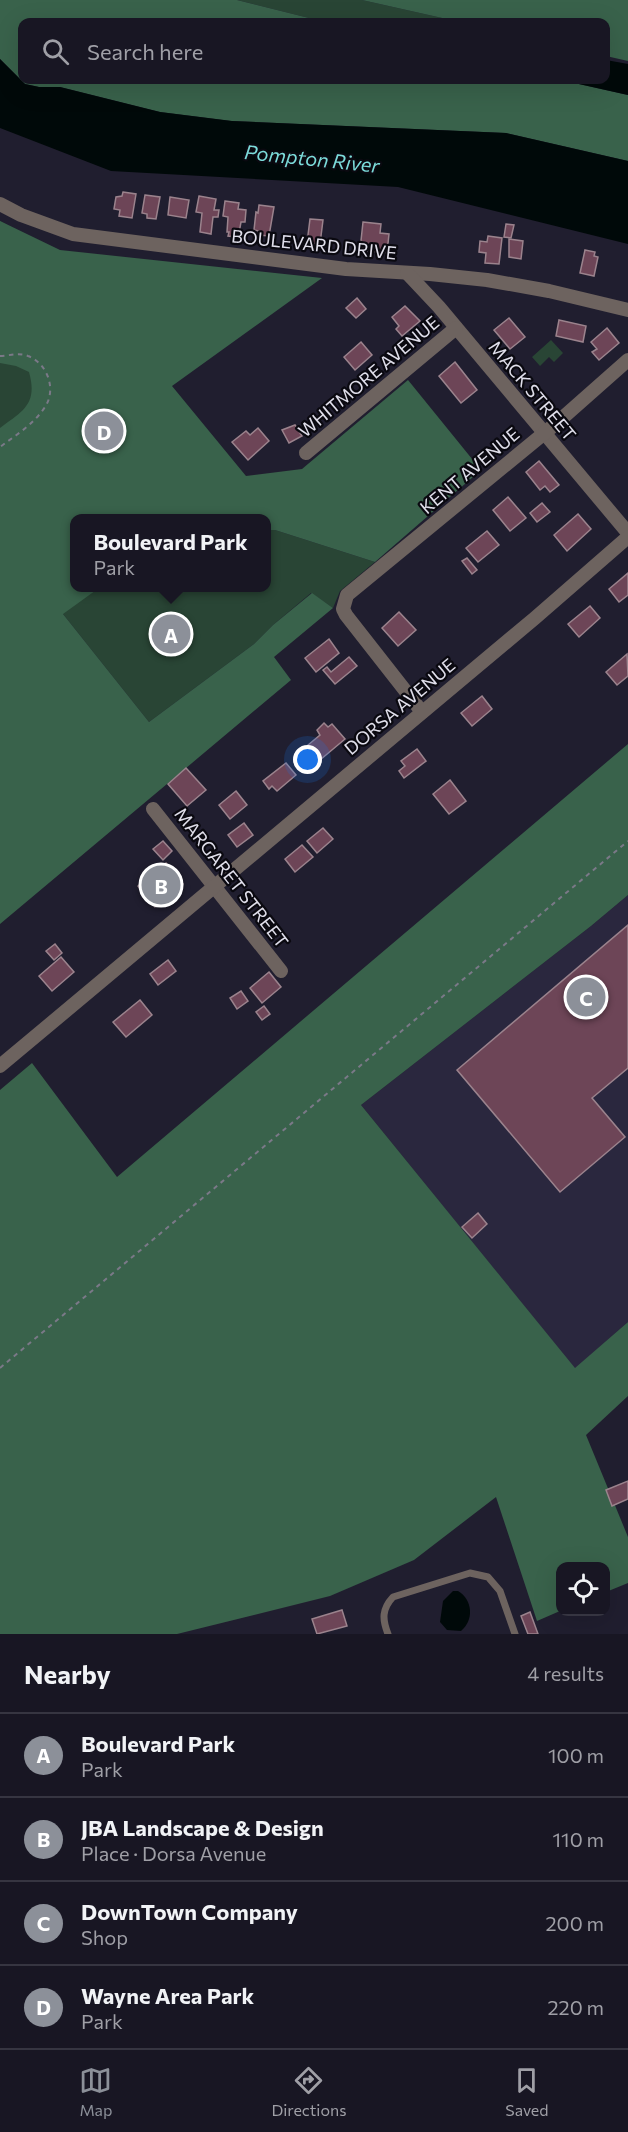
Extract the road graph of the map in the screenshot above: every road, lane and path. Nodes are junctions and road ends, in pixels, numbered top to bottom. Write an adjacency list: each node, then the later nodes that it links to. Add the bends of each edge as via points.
1 (0, 204): 2 (street, BOULEVARD DRIVE, via 73,234)
2 (407, 273): 3 (street, BOULEVARD DRIVE, via 519,286); 4 (street, MACK STREET)
3 (628, 310)
4 (456, 328): 7 (street, MACK STREET); 9 (street, WHITMORE AVENUE)
5 (0, 356): 8 (path, via 29,356 47,372 50,389 47,404 35,420)
6 (626, 361): 7 (street, KENT AVENUE)
7 (544, 432): 10 (street, MACK STREET); 11 (street, KENT AVENUE, via 347,595 343,609 346,615)
8 (0, 447)
9 (306, 453)
10 (628, 535): 11 (street, DORSA AVENUE)
11 (422, 712): 14 (street, DORSA AVENUE)
12 (153, 809): 14 (street, MARGARET STREET)
13 (628, 841): 17 (path)
14 (215, 886): 15 (street, MARGARET STREET); 16 (street, DORSA AVENUE)
15 (281, 971)
16 (2, 1061)
17 (0, 1368)
18 (388, 1634): 19 (lane, via 385,1606 393,1597 470,1573 488,1577 500,1592)
19 (515, 1634)

